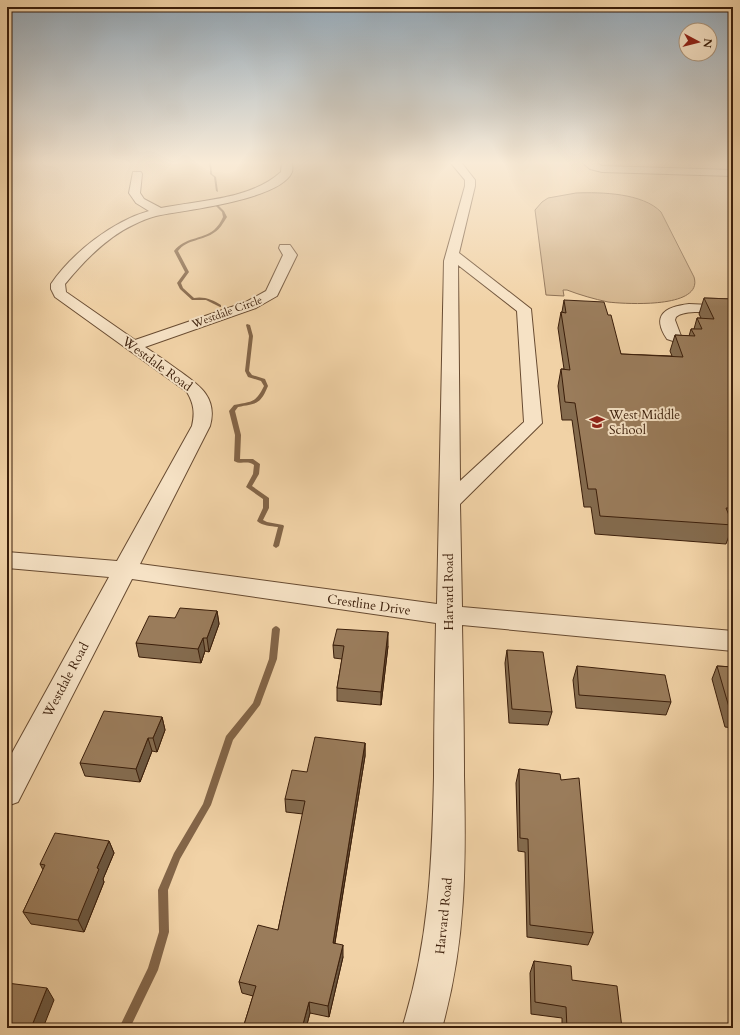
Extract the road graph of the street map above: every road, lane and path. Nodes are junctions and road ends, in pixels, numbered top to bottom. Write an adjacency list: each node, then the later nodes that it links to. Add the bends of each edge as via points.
1 (156, 210): 4 (street)
2 (167, 210): 4 (street, Westdale Road)
3 (464, 210): 6 (street, Harvard Road)
4 (159, 212): 9 (street, Westdale Road, via 131,221 114,230 58,284 60,294)
5 (285, 248): 9 (street, Westdale Circle, via 290,255 272,293 267,297 252,305)
6 (452, 254): 10 (street, Harvard Road); 10 (street, via 524,309 533,423)
7 (733, 310): 8 (street, via 688,308 672,312 668,316 668,322)
8 (673, 336)
9 (132, 346): 12 (street, Westdale Road, via 194,389 203,405 204,415 201,426)
10 (448, 502): 13 (street, Harvard Road)
11 (7, 560): 12 (street, Crestline Drive)
12 (124, 570): 13 (street, Crestline Drive); 15 (street, Westdale Road)
13 (449, 616): 14 (street, Crestline Drive); 16 (street, Harvard Road, via 448,892 441,953)
14 (733, 641)
15 (7, 792)
16 (422, 1028)

